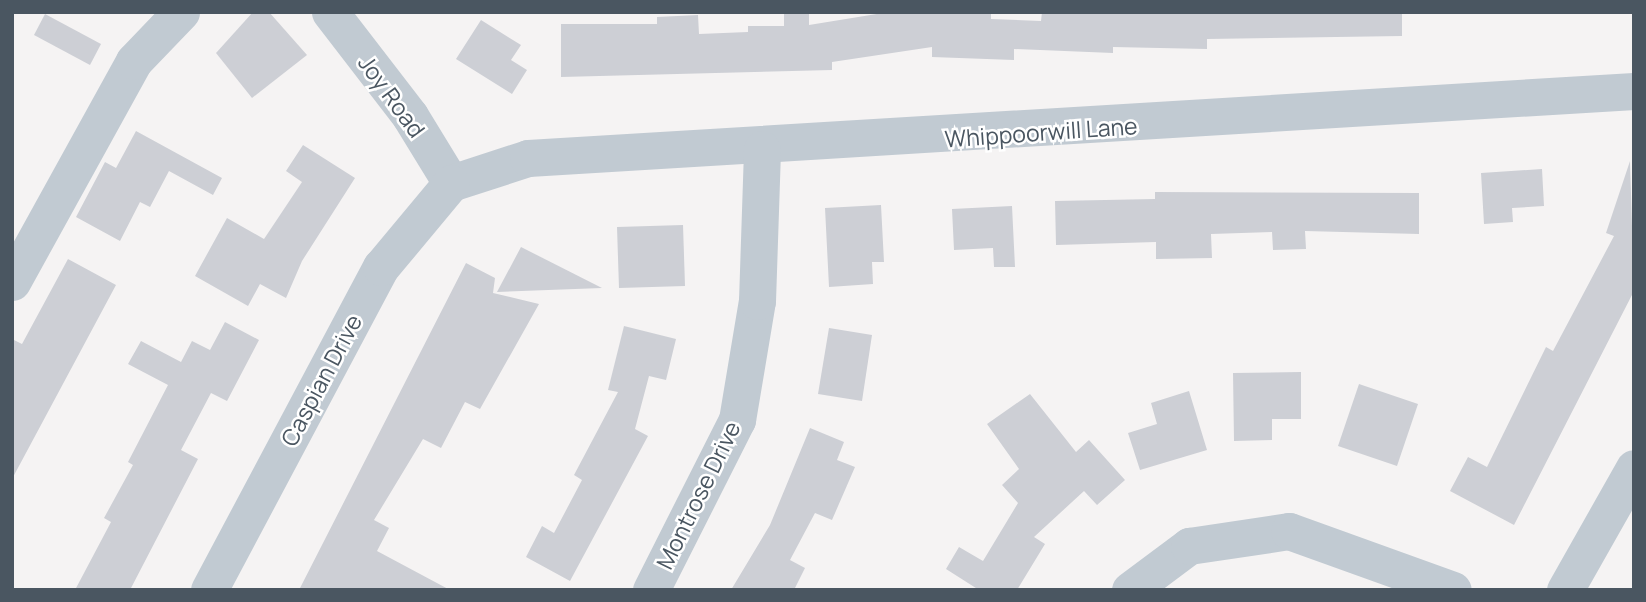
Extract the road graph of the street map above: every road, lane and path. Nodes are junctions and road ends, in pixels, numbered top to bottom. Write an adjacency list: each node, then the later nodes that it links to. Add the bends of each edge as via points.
1 (181, 12): 6 (street, via 134,61)
2 (330, 12): 5 (street, Joy Road, via 410,116)
3 (1634, 91): 4 (street, Whippoorwill Lane)
4 (762, 149): 5 (street, Whippoorwill Lane, via 528,158); 9 (street, Montrose Drive, via 757,301 737,420)
5 (451, 183): 8 (street, Caspian Drive, via 382,267)
6 (12, 282)
7 (1634, 468): 12 (street)
8 (209, 590)
9 (651, 590)
10 (1130, 590): 11 (street, via 1189,545 1289,531)
11 (1453, 590)
12 (1565, 590)

